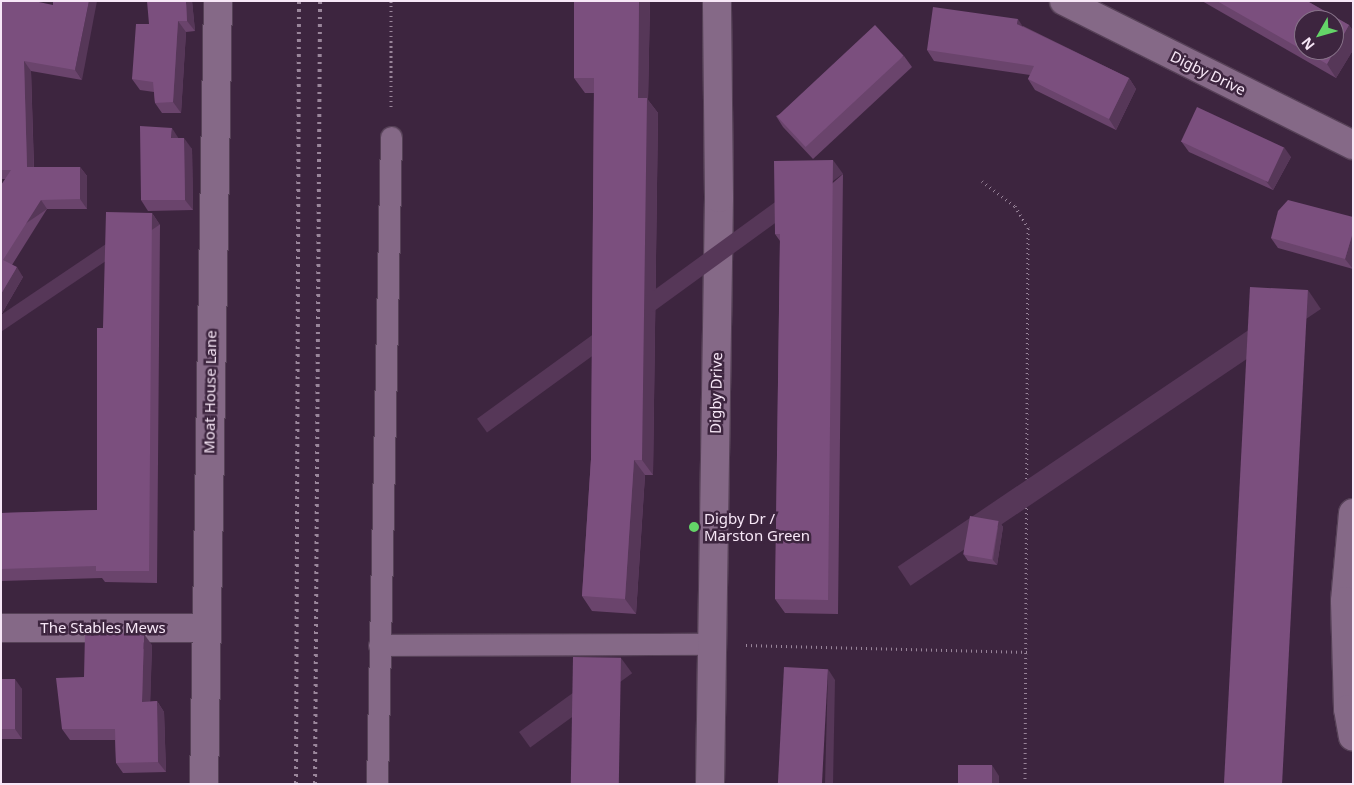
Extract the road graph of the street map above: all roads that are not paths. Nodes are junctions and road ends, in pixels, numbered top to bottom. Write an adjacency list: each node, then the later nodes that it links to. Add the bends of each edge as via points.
1 (218, 1): 8 (street, Moat House Lane)
2 (717, 1): 9 (street, Digby Drive)
3 (1064, 1): 5 (street, Digby Drive)
4 (391, 137): 10 (lane)
5 (1353, 144)
6 (1353, 513): 11 (street, via 1345,601)
7 (1, 628): 8 (street, The Stables Mews)
8 (206, 628): 12 (street, Moat House Lane)
9 (712, 644): 10 (lane); 14 (street, Digby Drive)
10 (379, 645): 13 (lane)
11 (1353, 737)
12 (204, 784)
13 (377, 784)
14 (710, 784)

